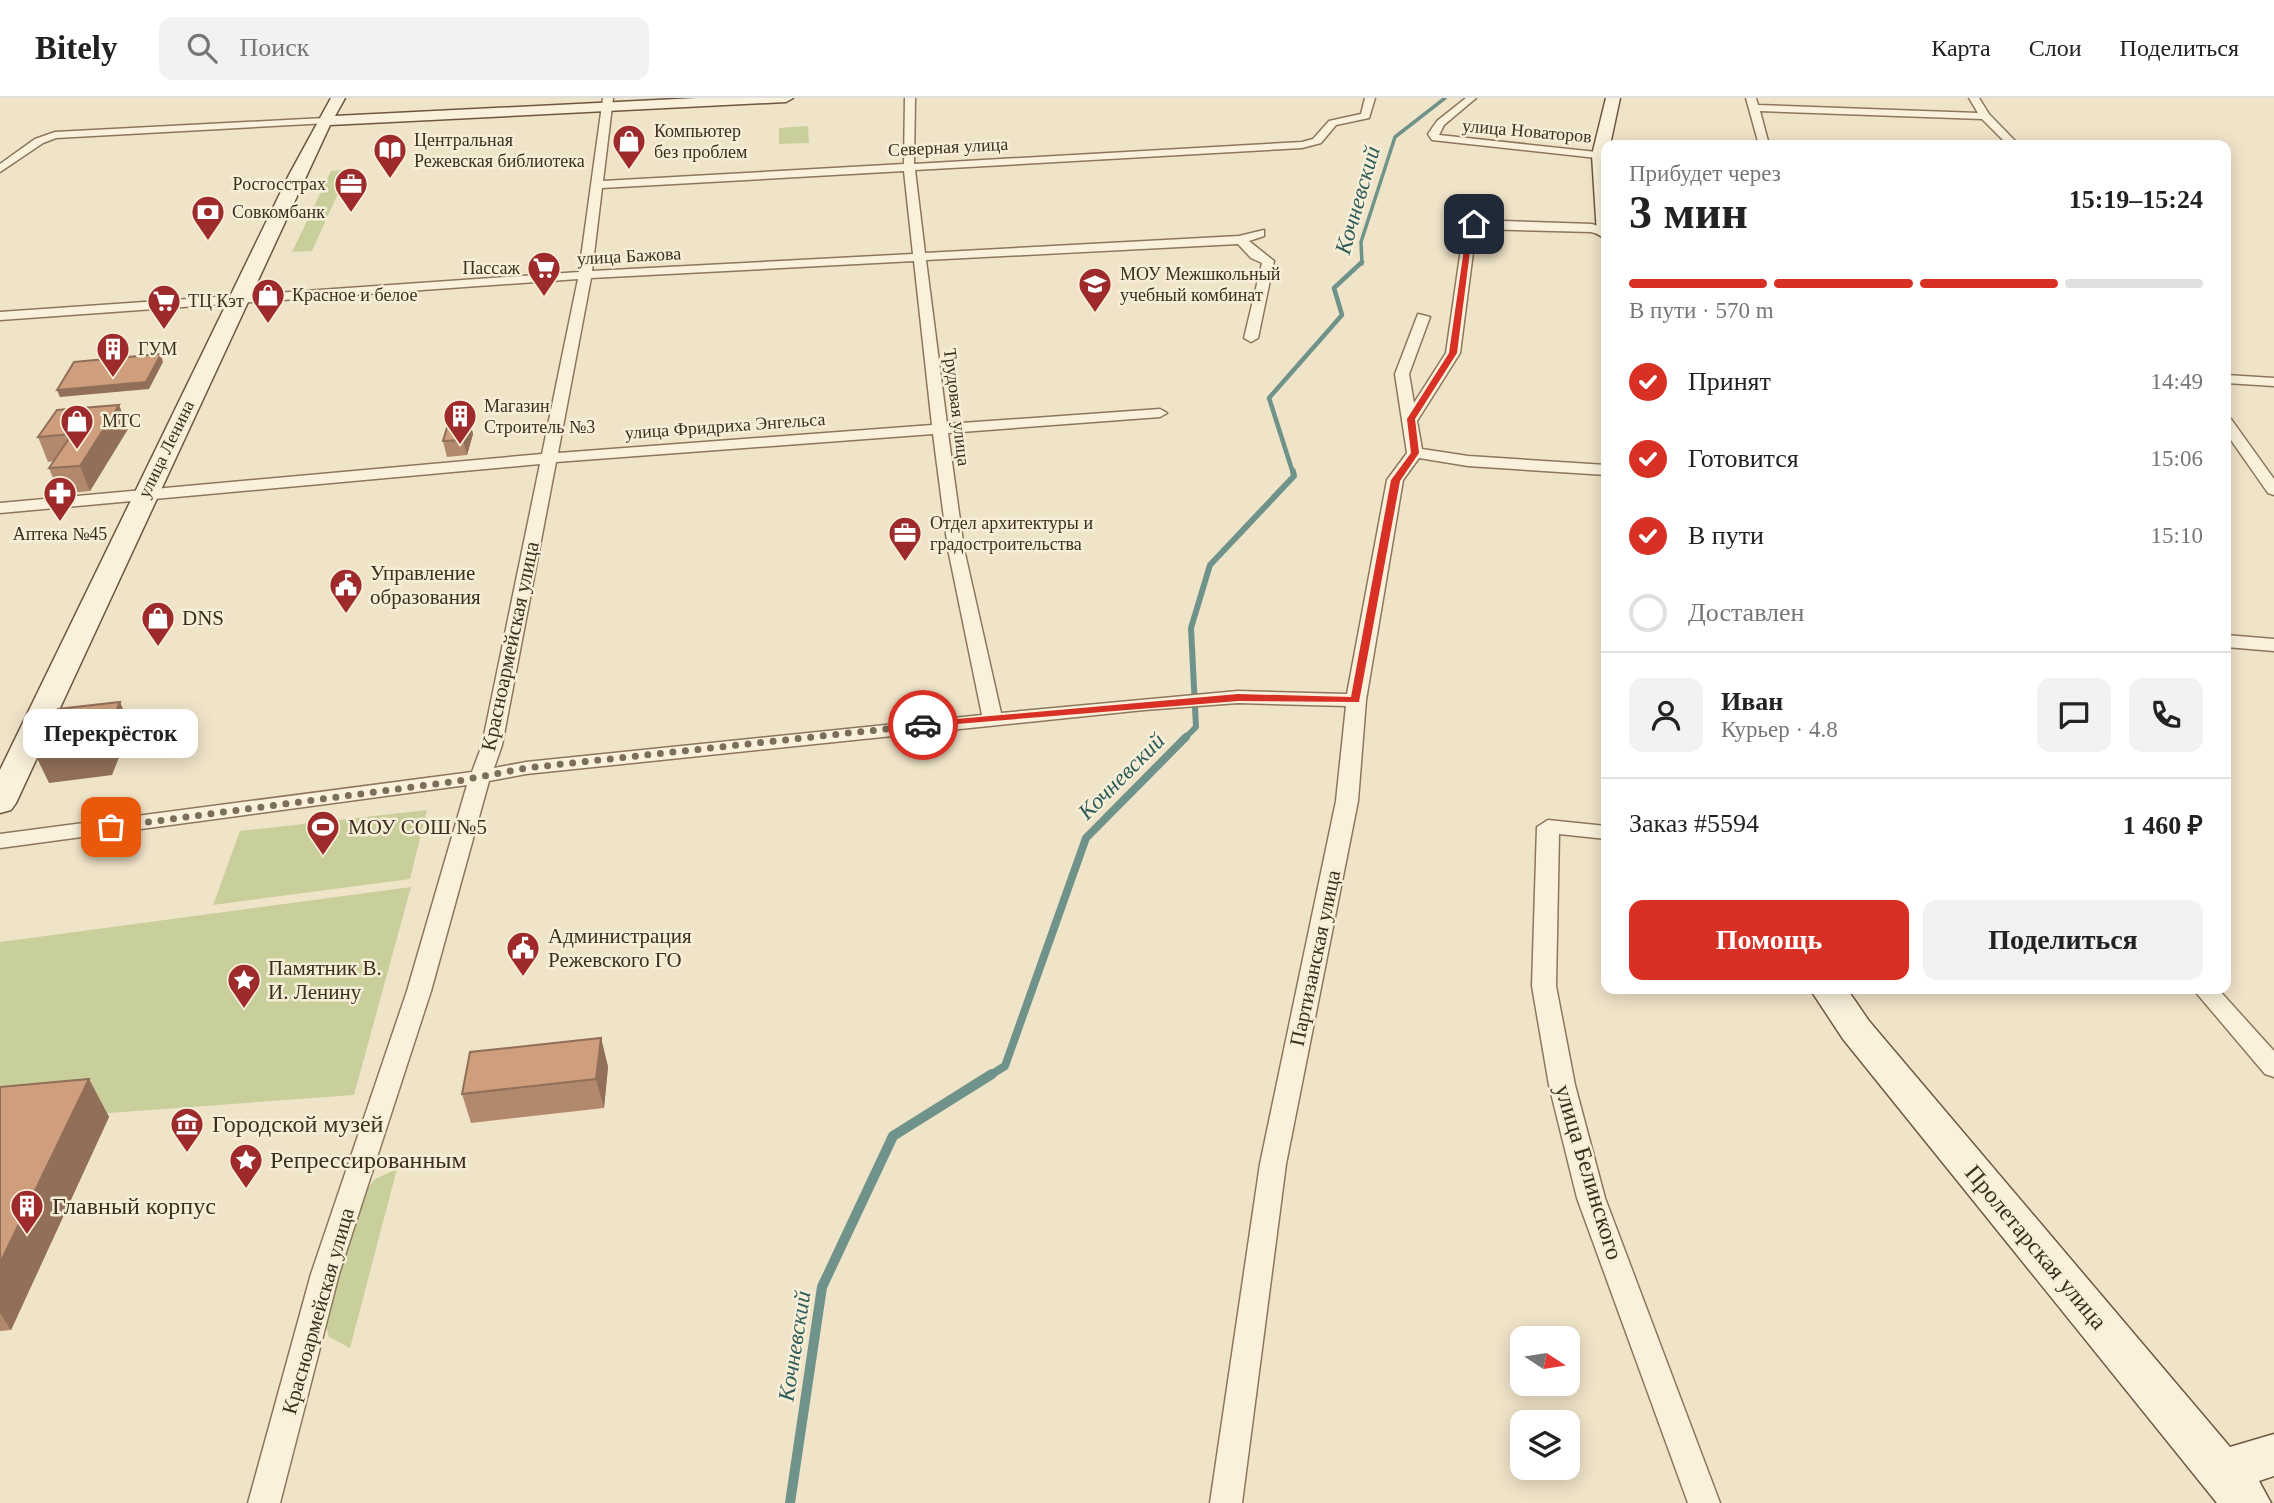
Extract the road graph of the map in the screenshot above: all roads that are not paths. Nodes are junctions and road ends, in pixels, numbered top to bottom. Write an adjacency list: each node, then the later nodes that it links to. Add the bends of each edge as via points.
1 (338, 98): 11 (street, улица Ленина)
2 (786, 98): 8 (street)
3 (910, 98): 16 (street, Трудовая улица)
4 (1370, 98): 16 (street, Северная улица, via 1365,116 1333,123 1317,141 1302,145)
5 (1471, 98): 15 (street, улица Новаторов, via 1462,111 1438,123 1433,134 1444,142)
6 (1613, 98): 12 (street)
7 (1974, 98): 10 (street)
8 (607, 102): 11 (street); 18 (street, Красноармейская улица)
9 (1752, 103): 10 (street); 13 (street)
10 (1985, 116): 14 (street)
11 (324, 121): 17 (street, via 55,135); 24 (street, улица Ленина)
12 (1606, 140)
13 (1763, 140)
14 (2009, 140)
15 (1601, 155)
16 (909, 167): 18 (street, Северная улица); 22 (street, Трудовая улица)
17 (0, 169)
18 (596, 185): 23 (street, Красноармейская улица)
19 (1601, 232): 31 (street, via 1552,225 1474,224 1453,353)
20 (1260, 233): 21 (street, улица Бажова)
21 (1241, 240): 22 (street, улица Бажова); 27 (street, via 1268,261)
22 (922, 259): 23 (street, улица Бажова); 33 (street, Трудовая улица)
23 (584, 275): 24 (street, улица Бажова); 35 (street, Красноармейская улица)
24 (241, 299): 25 (street, улица Бажова); 38 (street, улица Ленина)
25 (0, 316)
26 (1423, 317): 31 (street, via 1402,374)
27 (1251, 338)
28 (2231, 380): 29 (street)
29 (2274, 382)
30 (1160, 413): 33 (street, улица Фридриха Энгельса)
31 (1411, 419): 34 (street)
32 (2231, 429): 37 (street)
33 (940, 430): 35 (street, улица Фридриха Энгельса); 43 (street, Трудовая улица, via 956,549)
34 (1415, 453): 36 (street); 42 (street, Партизанская улица, via 1395,480)
35 (547, 459): 38 (street, улица Фридриха Энгельса); 44 (street, Красноармейская улица, via 492,745)
36 (1601, 470)
37 (2274, 491)
38 (144, 493): 39 (street, улица Фридриха Энгельса); 45 (street, улица Ленина)
39 (0, 508)
40 (2231, 641): 41 (street)
41 (2274, 645)
42 (1356, 700): 43 (street, via 1238,698); 54 (street, Партизанская улица, via 1347,801 1273,1164)
43 (992, 718): 44 (street)
44 (481, 776): 47 (street); 53 (street, Красноармейская улица, via 419,991 325,1274)
45 (0, 803)
46 (1601, 832): 55 (street, улица Белинского, via 1548,827 1544,986 1562,1085 1591,1198)
47 (0, 841)
48 (1831, 994): 52 (street, Пролетарская улица, via 1856,1030)
49 (2209, 994): 50 (street)
50 (2274, 1068)
51 (2274, 1455): 52 (street)
52 (2234, 1487)
53 (264, 1503)
54 (1226, 1503)
55 (1704, 1503)

